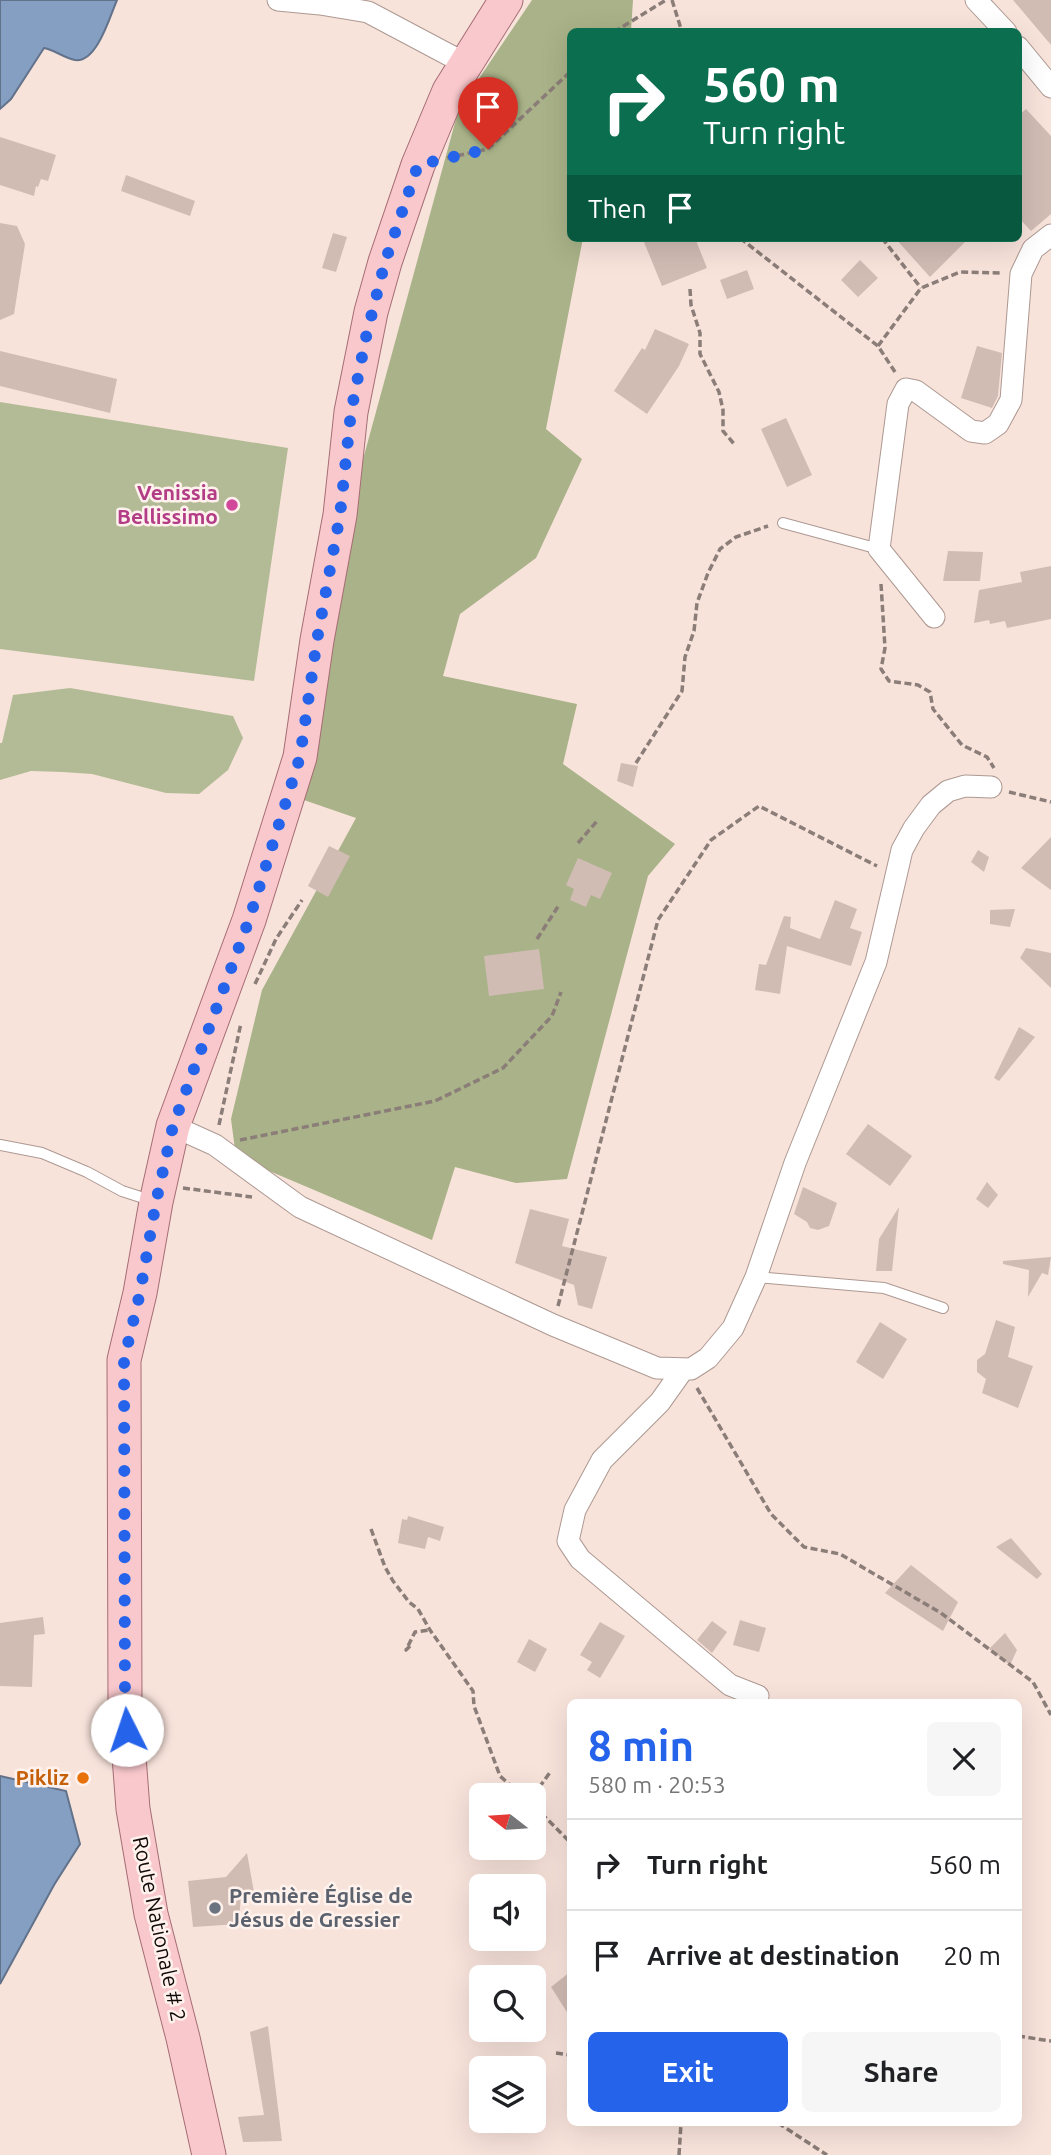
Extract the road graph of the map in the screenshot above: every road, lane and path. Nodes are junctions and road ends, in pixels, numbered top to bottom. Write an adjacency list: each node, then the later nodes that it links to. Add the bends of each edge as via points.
1 (278, 0): 10 (street, via 368,12)
2 (506, 0): 10 (main road, Route Nationale # 2)
3 (666, 0): 6 (path)
4 (672, 0): 7 (path)
5 (976, 0): 8 (street)
6 (620, 28)
7 (681, 28)
8 (1002, 28)
9 (1022, 52): 12 (street)
10 (466, 64): 13 (main road, Route Nationale # 2, via 449,91)
11 (567, 75): 13 (path, via 488,149)
12 (1051, 88)
13 (418, 165): 38 (main road, Route Nationale # 2, via 385,262 351,412 340,515 300,757 249,920)
14 (1051, 235): 17 (street, via 1033,249)
15 (745, 242): 20 (path)
16 (885, 242): 18 (path)
17 (1021, 274): 18 (path, via 960,272); 21 (street, via 1011,400 998,424 985,433 971,431 916,391)
18 (921, 288): 20 (path)
19 (690, 289): 22 (path, via 700,354 719,391 723,431)
20 (878, 346): 21 (path)
21 (906, 389): 24 (street, via 898,404)
22 (734, 445)
23 (783, 523): 24 (lane); 26 (path, via 736,537 720,550 697,603 682,691)
24 (879, 549): 25 (street); 27 (path, via 886,648 881,669 890,681 918,685 930,692 933,709 962,746 988,757 995,771)
25 (934, 617)
26 (636, 763)
27 (991, 787): 28 (path); 31 (street, via 948,791 931,805 902,850)
28 (1051, 802)
29 (597, 821): 30 (path)
30 (578, 843)
31 (895, 874): 43 (street, via 876,962 795,1163); 45 (path, via 760,806 711,840 659,920)
32 (302, 900): 35 (path, via 276,939)
33 (559, 905): 34 (path)
34 (537, 939)
35 (255, 985)
36 (561, 992): 39 (path, via 552,1016 503,1068 435,1101)
37 (241, 1020): 39 (path)
38 (173, 1126): 39 (street); 41 (main road, Route Nationale # 2)
39 (215, 1145): 45 (street, via 300,1207)
40 (0, 1146): 41 (lane, via 41,1153 122,1191)
41 (158, 1194): 42 (path); 63 (main road, Route Nationale # 2, via 124,1360 125,1704 133,1809 151,1914)
42 (252, 1197)
43 (756, 1277): 44 (lane, via 884,1288); 46 (street, via 733,1328 708,1358)
44 (943, 1308)
45 (552, 1325): 46 (street, via 657,1367)
46 (686, 1370): 50 (street, via 602,1460 575,1510 568,1541 580,1559 730,1685); 51 (path, via 771,1514 804,1546 840,1554 941,1613 1033,1682)
47 (371, 1529): 48 (path, via 385,1567)
48 (430, 1629): 49 (path, via 415,1632 406,1650); 53 (path, via 474,1691 474,1706 500,1776)
49 (410, 1646)
50 (758, 1696)
51 (1051, 1715)
52 (551, 1771): 54 (path)
53 (508, 1783)
54 (542, 1783)
55 (546, 1818): 56 (path)
56 (567, 1839)
57 (1022, 2037): 58 (path)
58 (1051, 2041)
59 (556, 2053): 60 (path)
60 (567, 2055)
61 (681, 2126): 64 (path)
62 (783, 2126): 65 (path)
63 (209, 2155)
64 (679, 2155)
65 (827, 2155)

